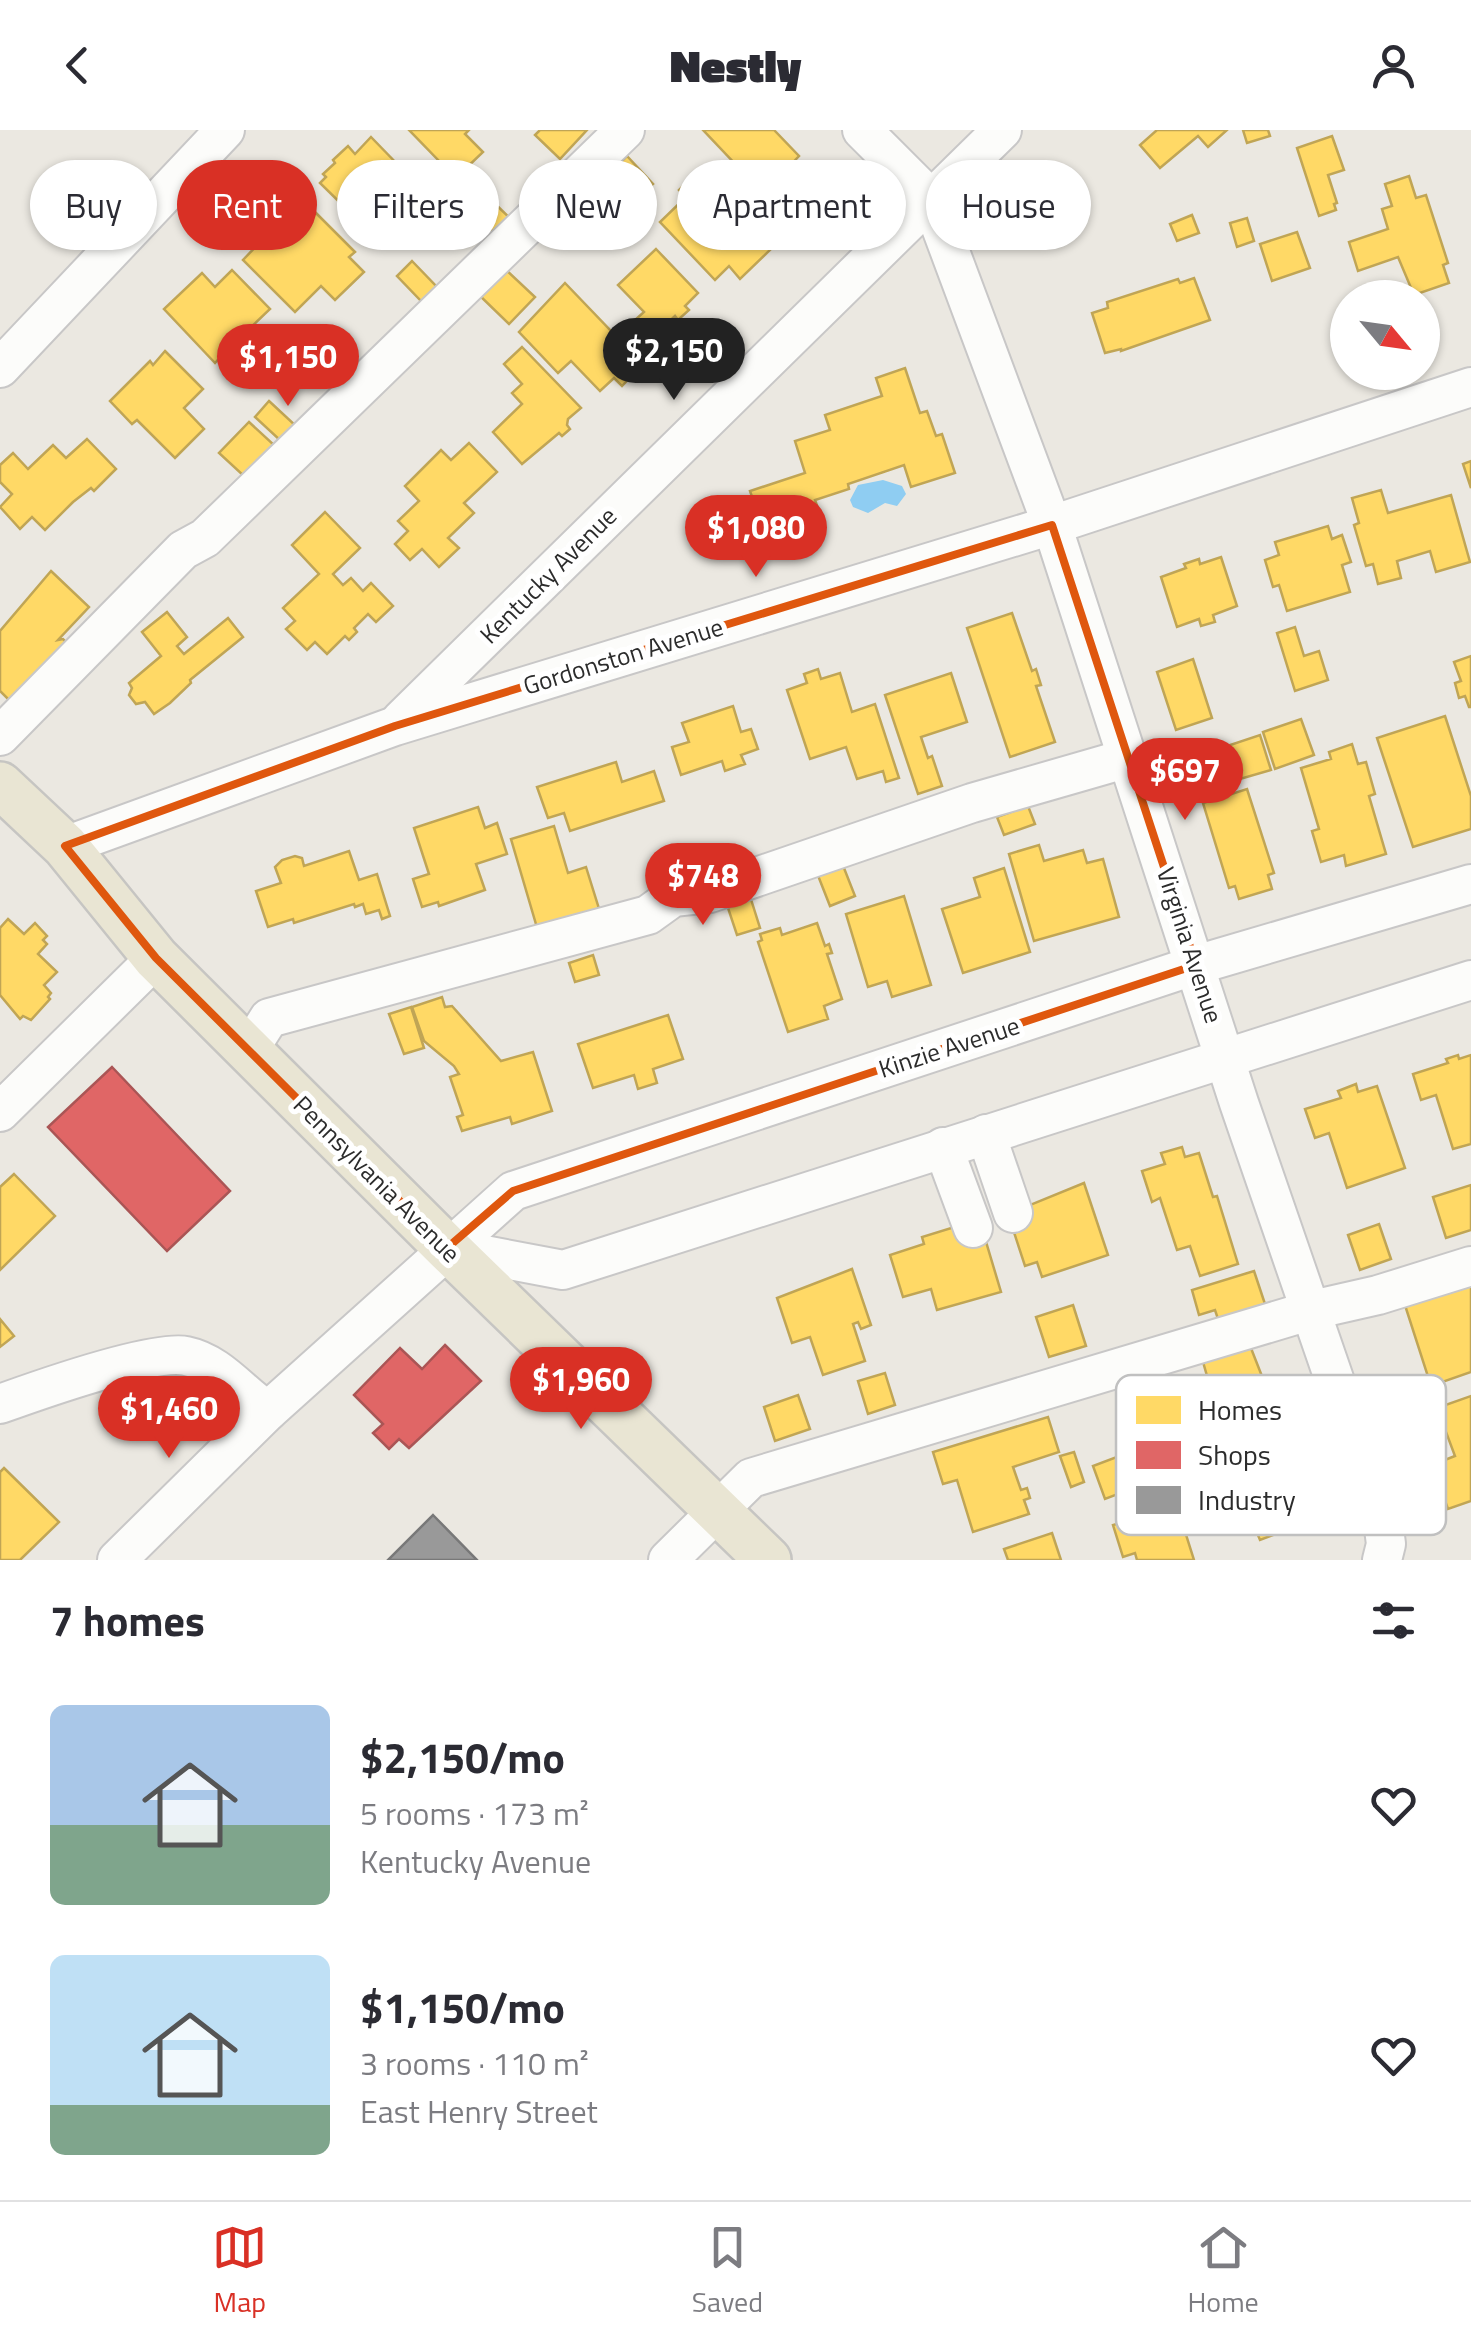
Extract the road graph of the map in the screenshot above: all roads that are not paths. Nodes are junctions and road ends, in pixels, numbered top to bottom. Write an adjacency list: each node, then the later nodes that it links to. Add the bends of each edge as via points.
1 (225, 130): 9 (street)
2 (625, 130): 13 (street, via 205,538 183,550)
3 (862, 130): 6 (street, Virginia Avenue)
4 (1002, 130): 5 (street, Kentucky Avenue)
5 (970, 160)
6 (926, 194)
7 (926, 202): 12 (street, Kentucky Avenue)
8 (949, 250): 11 (street, Virginia Avenue)
9 (0, 368)
10 (1471, 386): 11 (street, Gordonston Avenue)
11 (1052, 525): 12 (street, Gordonston Avenue); 14 (street, Virginia Avenue)
12 (395, 726): 16 (street, Gordonston Avenue)
13 (0, 736)
14 (1128, 758): 19 (street, Virginia Avenue); 21 (street, via 972,803 710,893 673,898 648,915 269,1018)
15 (0, 785): 16 (main road, Pennsylvania Avenue)
16 (65, 846): 18 (main road, Pennsylvania Avenue)
17 (1471, 884): 19 (street, Kinzie Avenue)
18 (156, 958): 21 (main road, Pennsylvania Avenue); 23 (street)
19 (1196, 965): 22 (street, Virginia Avenue); 28 (street, Kinzie Avenue, via 513,1191)
20 (1471, 980): 22 (street)
21 (248, 1051): 28 (main road, Pennsylvania Avenue)
22 (1226, 1056): 24 (street); 30 (street, Virginia Avenue)
23 (0, 1112)
24 (986, 1134): 25 (street); 26 (street)
25 (943, 1148): 27 (street); 28 (street, via 564,1270)
26 (1013, 1213)
27 (973, 1228)
28 (447, 1248): 33 (street, Kinzie Avenue); 34 (main road, Pennsylvania Avenue)
29 (1471, 1266): 30 (street)
30 (1312, 1310): 31 (street, Virginia Avenue); 34 (street, via 751,1478)
31 (1334, 1375)
32 (0, 1404): 33 (street, via 142,1360 186,1356 234,1380)
33 (268, 1411): 36 (street, Kinzie Avenue)
34 (716, 1511): 37 (street); 38 (main road, Pennsylvania Avenue)
35 (1385, 1535): 39 (street, Virginia Avenue)
36 (117, 1560)
37 (668, 1560)
38 (768, 1560)
39 (1382, 1560)

